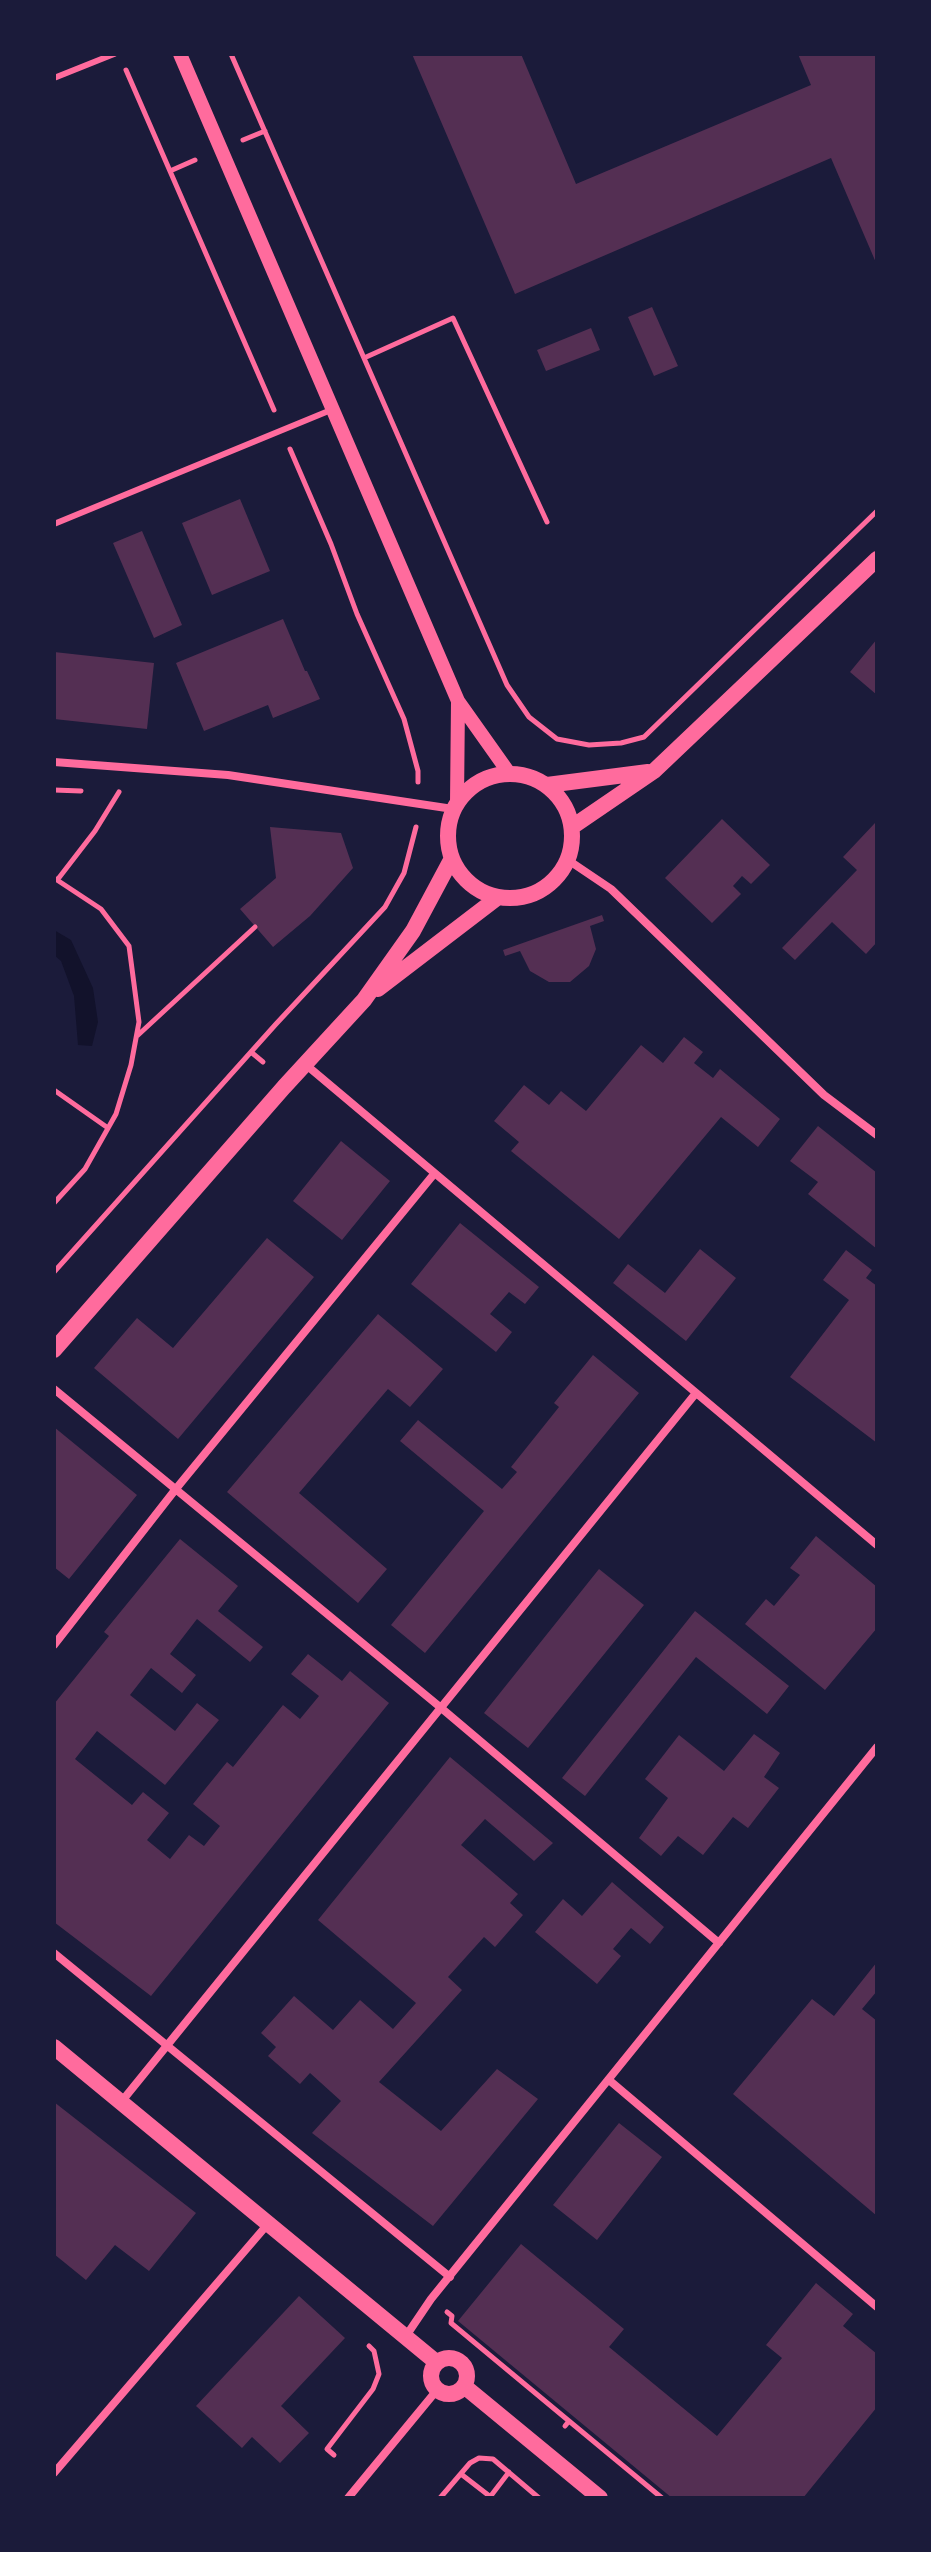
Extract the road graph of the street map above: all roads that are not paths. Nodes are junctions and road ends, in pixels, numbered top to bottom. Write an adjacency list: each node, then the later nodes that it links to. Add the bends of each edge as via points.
1 (114, 54): 3 (lane)
2 (180, 54): 4 (street)
3 (54, 78)
4 (331, 410): 5 (lane); 7 (street)
5 (54, 524)
6 (877, 559): 9 (main road)
7 (458, 701): 10 (street); 12 (street)
8 (54, 762): 12 (street, via 228,775)
9 (654, 771): 11 (main road); 13 (main road)
10 (509, 773): 11 (main road); 12 (main road, via 478,782)
11 (547, 785): 13 (main road, via 562,802)
12 (455, 805): 14 (main road, via 448,823)
13 (572, 827): 15 (main road)
14 (451, 860): 16 (main road, via 477,889); 17 (main road, via 413,931)
15 (568, 860): 16 (main road, via 544,889 521,898); 19 (street, via 611,889 824,1095)
16 (497, 898): 17 (main road)
17 (364, 1000): 18 (main road)
18 (305, 1064): 20 (street); 21 (main road)
19 (877, 1135)
20 (434, 1174): 23 (street); 24 (street)
21 (54, 1350)
22 (54, 1389): 24 (street)
23 (696, 1393): 25 (street); 27 (street)
24 (175, 1490): 26 (street); 27 (street)
25 (877, 1545)
26 (54, 1645)
27 (440, 1707): 29 (street); 32 (street)
28 (877, 1747): 29 (street)
29 (719, 1943): 33 (street)
30 (54, 1953): 32 (street)
31 (54, 2047): 34 (main road)
32 (166, 2047): 34 (street); 36 (street)
33 (609, 2080): 36 (street); 37 (street)
34 (122, 2101): 35 (main road)
35 (267, 2225): 38 (main road); 42 (street)
36 (450, 2277): 38 (street)
37 (877, 2307)
38 (406, 2336): 39 (main road)
39 (436, 2362): 40 (main road, via 459,2361 466,2371); 41 (main road, via 430,2375)
40 (464, 2386): 41 (main road, via 449,2394); 44 (main road)
41 (437, 2390): 43 (street)
42 (54, 2473)
43 (348, 2498)
44 (600, 2498)

